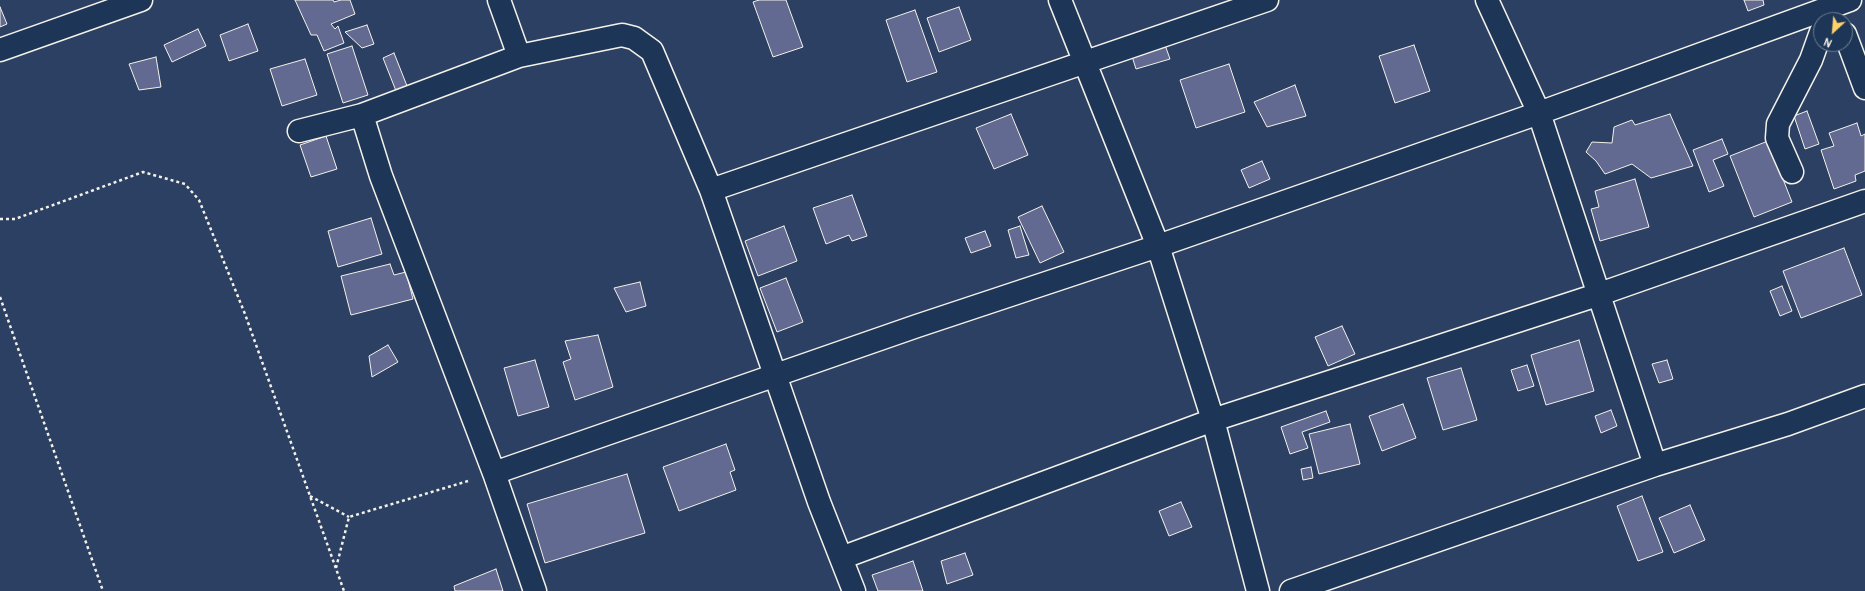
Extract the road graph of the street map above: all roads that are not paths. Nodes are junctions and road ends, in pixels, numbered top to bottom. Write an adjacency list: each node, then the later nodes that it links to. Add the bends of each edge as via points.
1 (141, 0): 7 (street)
2 (499, 0): 10 (street)
3 (1060, 0): 11 (street)
4 (1267, 0): 11 (street)
5 (1487, 0): 13 (street)
6 (1833, 10): 13 (street)
7 (0, 50)
8 (1814, 52): 16 (street, via 1778,124 1777,138)
9 (1852, 52): 12 (street)
10 (519, 56): 14 (street); 17 (street, via 622,35 644,43 652,51)
11 (1084, 63): 17 (street); 19 (street)
12 (1865, 88)
13 (1539, 113): 19 (street); 20 (street)
14 (362, 115): 15 (street); 25 (street, via 381,176)
15 (299, 131)
16 (1792, 172)
17 (711, 190): 21 (street)
18 (1865, 201): 20 (street)
19 (1158, 246): 21 (street); 23 (street)
20 (1597, 294): 23 (street); 24 (street)
21 (776, 375): 25 (street); 26 (street, via 821,508)
22 (1865, 396): 24 (street, via 1788,424)
23 (1213, 420): 26 (street); 29 (street)
24 (1655, 465): 30 (street)
25 (494, 473): 27 (street)
26 (841, 558): 28 (street)
27 (535, 591)
28 (854, 591)
29 (1258, 591)
30 (1291, 591)

